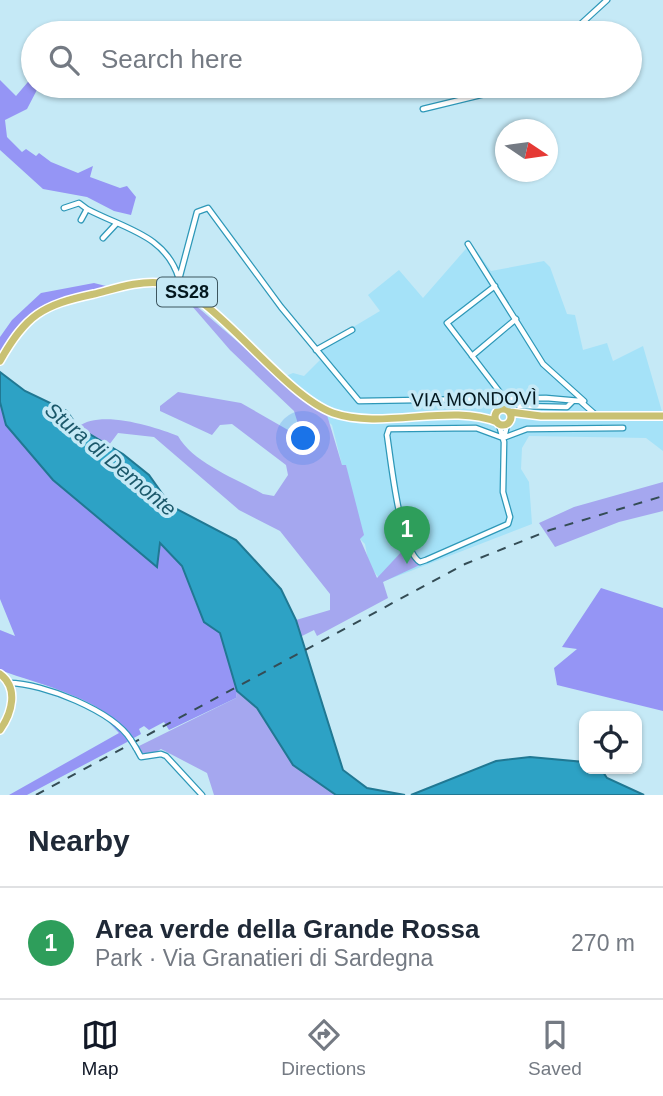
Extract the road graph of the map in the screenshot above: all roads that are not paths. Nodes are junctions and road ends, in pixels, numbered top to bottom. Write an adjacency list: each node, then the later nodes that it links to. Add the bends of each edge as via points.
1 (607, 0): 2 (street)
2 (584, 21)
3 (466, 98): 4 (street)
4 (423, 108)
5 (64, 208): 6 (street, via 79,203)
6 (87, 209): 7 (street); 8 (street)
7 (81, 220)
8 (116, 224): 9 (street); 11 (street, via 167,251)
9 (103, 238)
10 (468, 244): 12 (street)
11 (178, 284): 15 (street, via 197,212 208,208); 17 (main road, SS28, via 145,284 49,306 23,324); 27 (main road, VIA MONDOVÌ / SS28, via 323,408 362,418)
12 (495, 286): 13 (street); 16 (street, via 447,323)
13 (516, 319): 16 (street); 20 (street, via 543,364)
14 (352, 330): 15 (street)
15 (316, 350): 18 (street, VIA MONDOVÌ, via 359,401)
16 (472, 356): 18 (street)
17 (0, 361)
18 (503, 398): 19 (street, VIA MONDOVÌ); 22 (street); 23 (street)
19 (574, 400): 20 (street, VIA MONDOVÌ); 21 (street, VIA MONDOVÌ, via 567,407)
20 (587, 404): 25 (street)
21 (519, 406)
22 (498, 412): 23 (main road, SS28); 27 (main road, VIA MONDOVÌ / SS28); 28 (main road)
23 (509, 412): 24 (main road, VIA MONDOVÌ / SS28); 28 (main road)
24 (541, 416): 25 (main road, VIA MONDOVÌ / SS28); 28 (main road, VIA MONDOVÌ / SS28)
25 (597, 416): 26 (main road, VIA MONDOVÌ / SS28)
26 (663, 416)
27 (469, 417): 28 (main road, VIA MONDOVÌ / SS28)
28 (503, 423): 30 (street)
29 (623, 428): 30 (street, via 527,429)
30 (503, 438): 30 (street, via 476,428 388,431 407,547 420,562 508,524)
31 (0, 674): 32 (main road)
32 (9, 683): 33 (main road, via 11,704); 34 (street, bridge, via 44,689 94,709 122,727 141,757 161,754)
33 (0, 730)
34 (202, 795)

